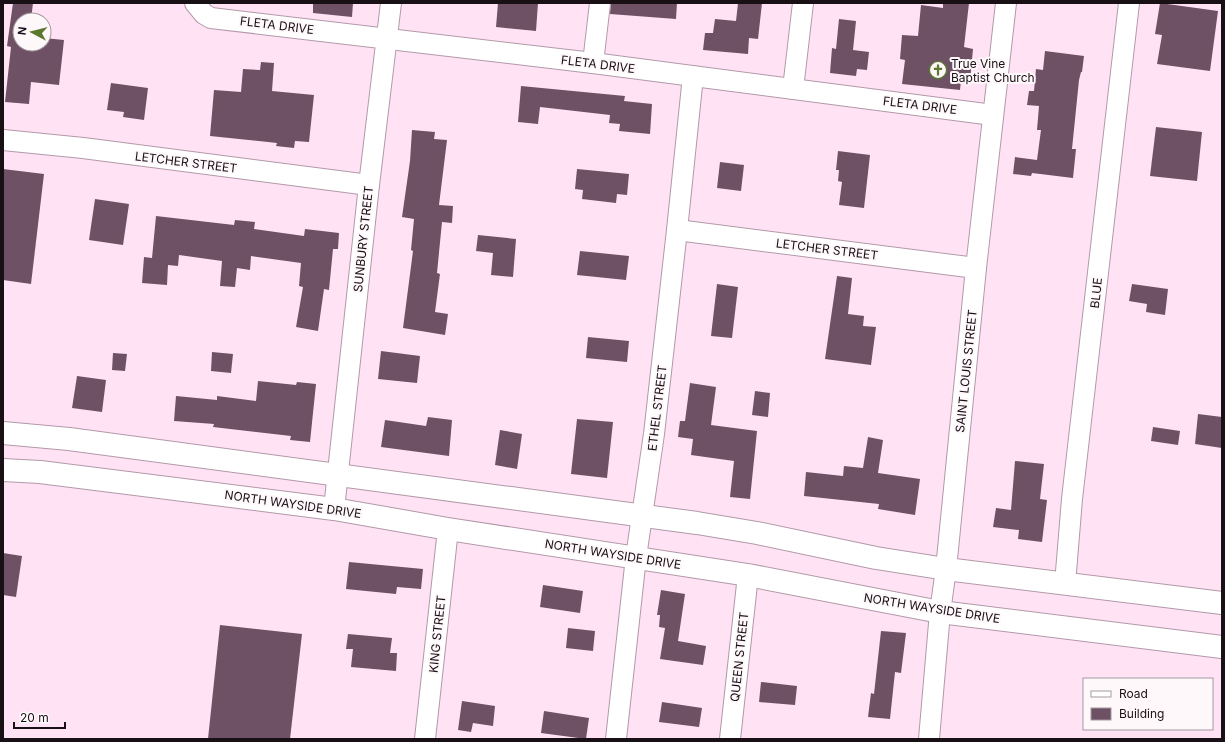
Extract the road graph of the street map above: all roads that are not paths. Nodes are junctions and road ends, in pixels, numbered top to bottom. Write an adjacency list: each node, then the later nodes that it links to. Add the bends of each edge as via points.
1 (391, 3): 7 (street, SUNBURY STREET)
2 (600, 3): 8 (street)
3 (803, 3): 10 (street)
4 (1006, 3): 11 (street, SAINT LOUIS STREET)
5 (1129, 3): 25 (street, BLUE, via 1072,499)
6 (199, 8): 7 (street, FLETA DRIVE, via 211,18)
7 (387, 39): 8 (street, FLETA DRIVE); 13 (street, SUNBURY STREET)
8 (593, 63): 9 (street, FLETA DRIVE)
9 (693, 76): 10 (street, FLETA DRIVE); 14 (street, ETHEL STREET)
10 (793, 89): 11 (street, FLETA DRIVE)
11 (993, 115): 15 (street, SAINT LOUIS STREET)
12 (3, 140): 13 (street, LETCHER STREET)
13 (369, 185): 18 (street, SUNBURY STREET)
14 (677, 230): 15 (street, LETCHER STREET); 20 (street, ETHEL STREET)
15 (976, 268): 23 (street, SAINT LOUIS STREET)
16 (3, 433): 18 (main road, via 69,439)
17 (3, 470): 19 (main road, NORTH WAYSIDE DRIVE, via 40,472)
18 (338, 476): 19 (street, SUNBURY STREET); 20 (main road)
19 (334, 509): 21 (main road, NORTH WAYSIDE DRIVE)
20 (642, 516): 22 (street, ETHEL STREET); 23 (main road, via 757,533 876,558)
21 (448, 529): 22 (main road, NORTH WAYSIDE DRIVE); 29 (street, KING STREET)
22 (636, 557): 24 (main road, NORTH WAYSIDE DRIVE); 30 (street, ETHEL STREET)
23 (946, 569): 25 (main road); 27 (street, SAINT LOUIS STREET)
24 (748, 575): 27 (main road, NORTH WAYSIDE DRIVE); 31 (street, QUEEN STREET)
25 (1065, 584): 26 (main road)
26 (1222, 603)
27 (940, 612): 28 (main road, NORTH WAYSIDE DRIVE); 32 (street, SAINT LOUIS STREET)
28 (1222, 647)
29 (425, 739)
30 (616, 739)
31 (730, 739)
32 (929, 739)

